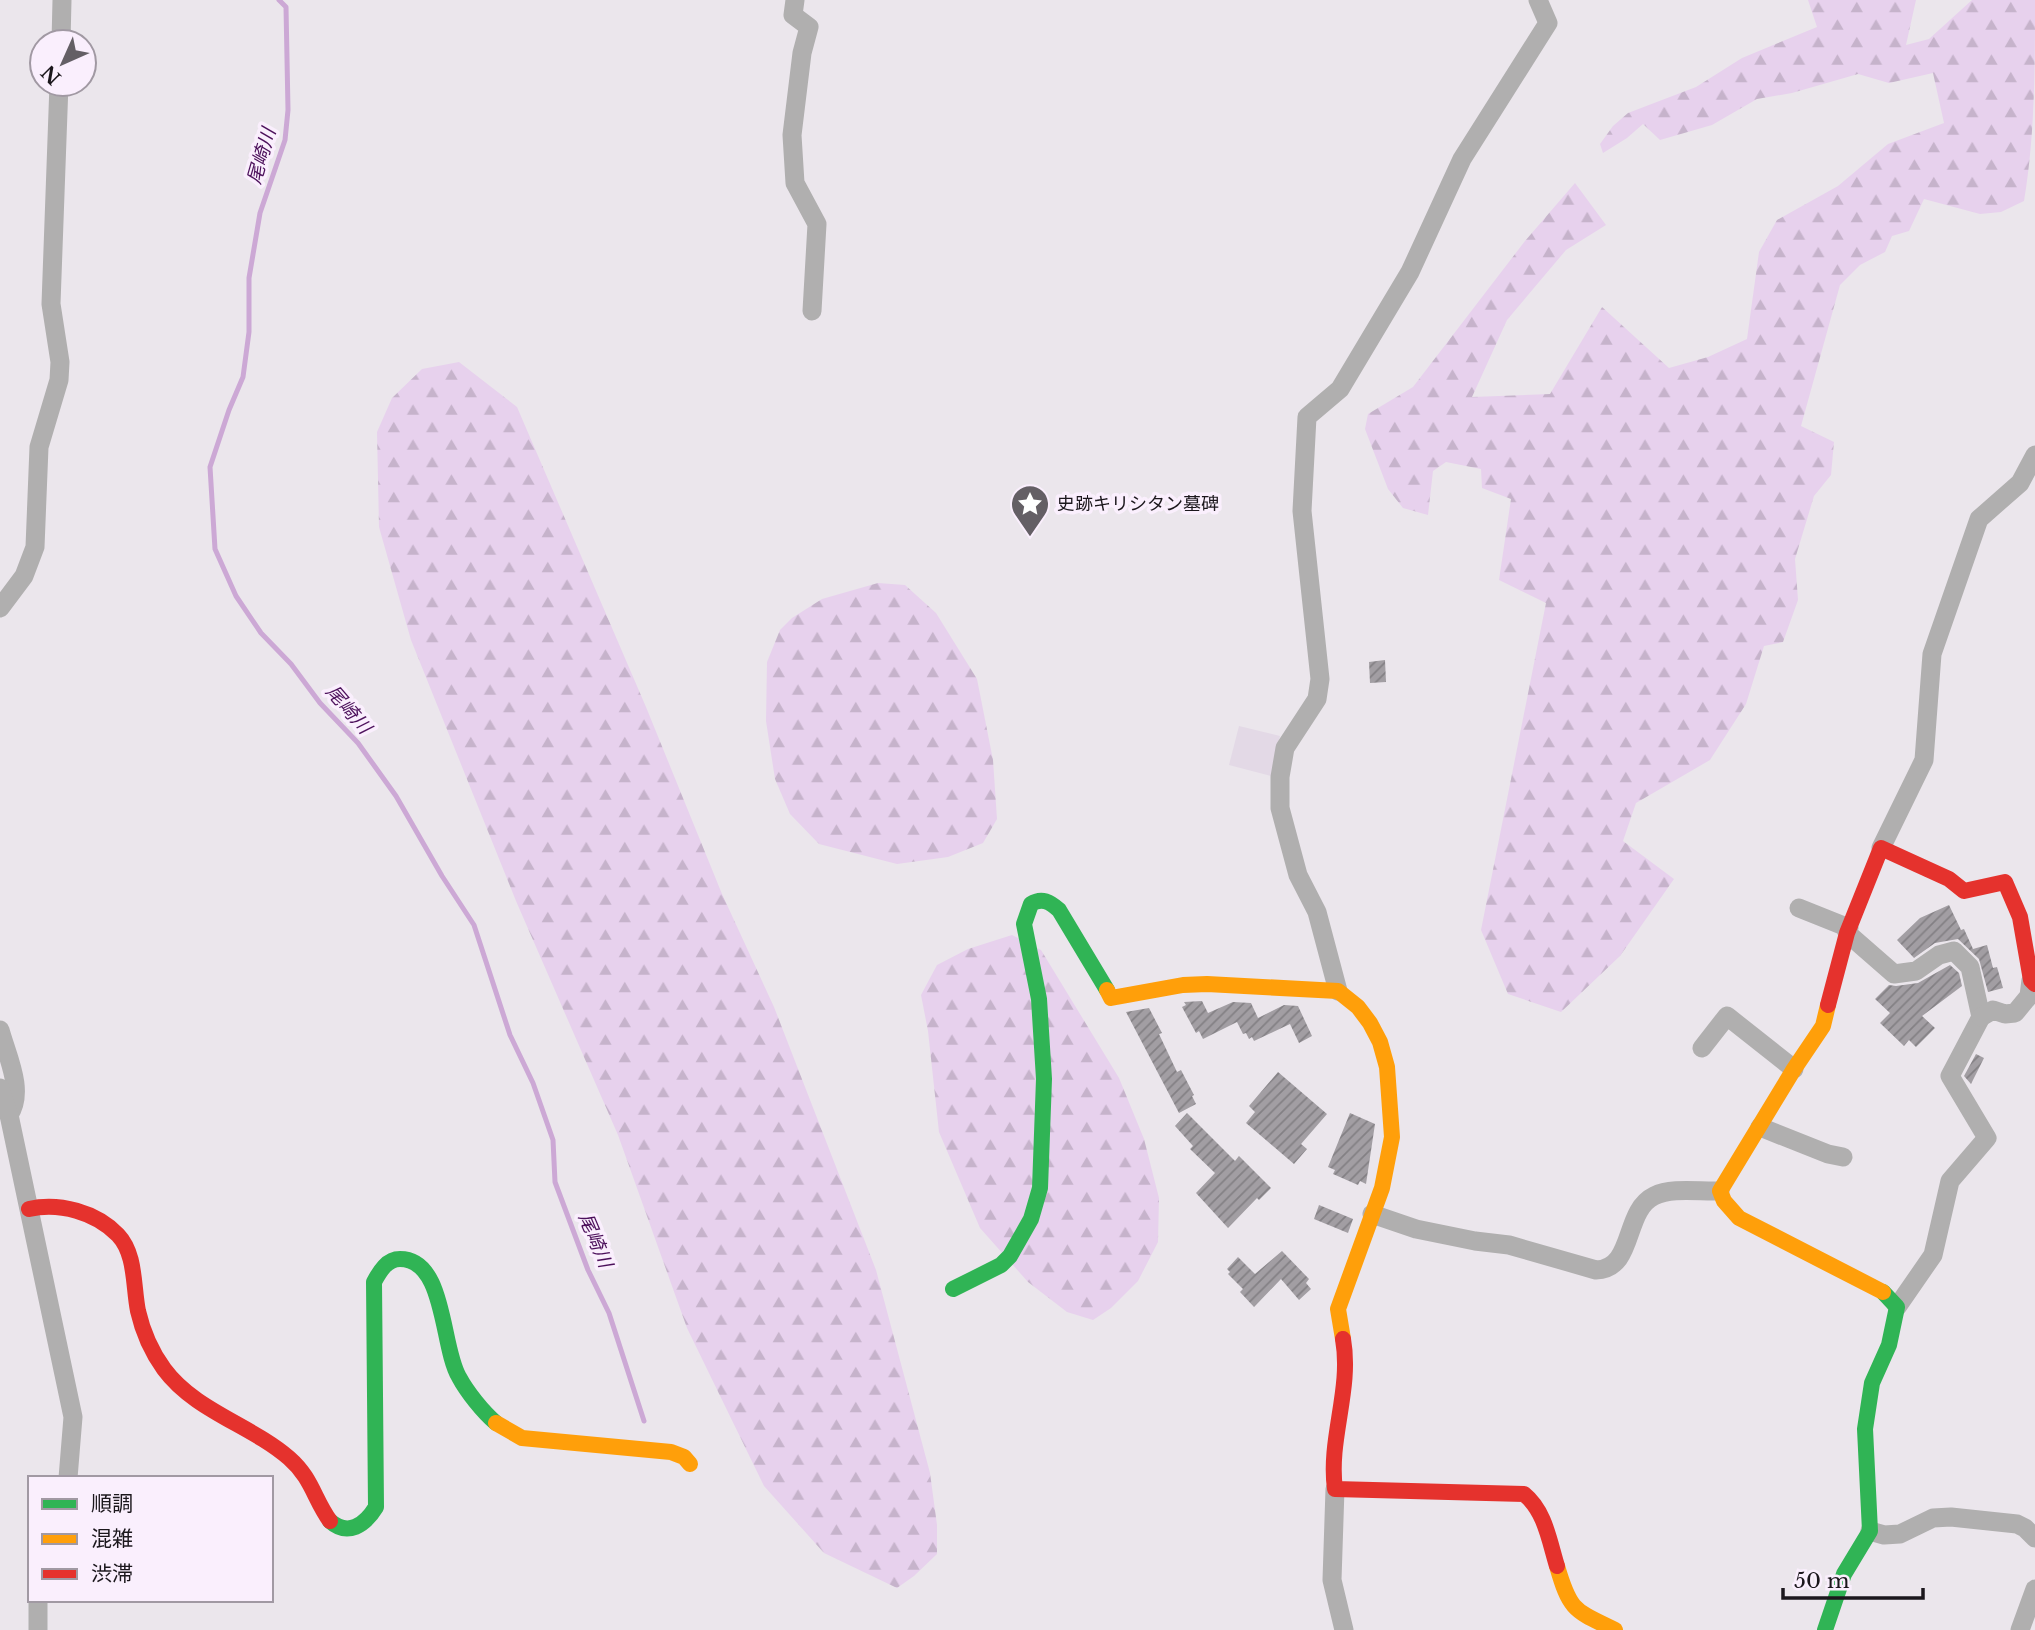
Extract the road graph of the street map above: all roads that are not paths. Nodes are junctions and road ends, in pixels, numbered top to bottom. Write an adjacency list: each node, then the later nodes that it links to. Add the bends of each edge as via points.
1 (62, 0): 4 (street)
2 (795, 0): 6 (street, via 793,15 809,27 792,135 795,183 817,224)
3 (1538, 0): 14 (street, via 1548,23 1462,159 1410,272 1340,389 1307,417 1302,511 1320,679 1317,699 1285,748 1280,808 1298,875 1317,912)
4 (61, 28)
5 (58, 98): 9 (street, via 51,304 59,380 39,447 35,547 24,576)
6 (812, 311)
7 (2035, 455): 10 (street, via 2020,483 1979,519 1932,654 1923,760)
8 (0, 578): 9 (street)
9 (3, 605)
10 (1881, 848): 12 (street); 13 (street, via 1949,879 1964,891 2005,883 2017,908)
11 (1799, 908): 12 (street)
12 (1848, 931): 15 (street, via 1894,974 1916,971 1954,951 1970,967); 18 (street, via 1823,1026)
13 (2033, 982): 15 (street, via 2029,996 2015,1013 1993,1010)
14 (1338, 991): 26 (street, via 1370,1023 1387,1067 1392,1137); 27 (street, via 1207,984 1111,998 1059,910 1045,899 1034,903 1024,924 1039,999 1044,1079 1040,1188 1031,1219 1010,1256)
15 (1981, 1017): 28 (street, via 1950,1076 1987,1138 1950,1181 1933,1255)
16 (0, 1030): 20 (street, via 16,1088)
17 (1702, 1048): 18 (street, via 1727,1016)
18 (1794, 1069): 21 (street)
19 (0, 1088): 20 (street)
20 (9, 1115): 22 (street)
21 (1759, 1128): 23 (street); 24 (street)
22 (7, 1139): 25 (street)
23 (1843, 1157)
24 (1720, 1191): 26 (street, via 1663,1192 1645,1201 1619,1258 1604,1270 1509,1245 1416,1229); 28 (street, via 1739,1218 1881,1289)
25 (29, 1209): 29 (street, via 62,1207 103,1224 120,1237 131,1256 141,1325 164,1369 200,1404 291,1460 338,1527 361,1526 376,1507 374,1282 387,1264 401,1258 417,1263 434,1285 458,1376 493,1421 522,1438 671,1452); 30 (street, via 73,1417)
26 (1372, 1214): 31 (street, via 1338,1309 1345,1389 1332,1468)
27 (953, 1289)
28 (1897, 1307): 32 (street, via 1889,1345 1872,1383 1865,1429)
29 (690, 1464)
30 (68, 1476)
31 (1335, 1489): 37 (street, via 1332,1580); 38 (street, via 1524,1494 1541,1514 1566,1597 1580,1614)
32 (1870, 1531): 33 (street, via 1900,1534 1933,1518 1951,1517 2017,1524); 39 (street, via 1844,1574)
33 (2035, 1538)
34 (2035, 1589): 40 (street)
35 (38, 1602): 36 (street)
36 (38, 1630)
37 (1344, 1630)
38 (1615, 1630)
39 (1825, 1630)
40 (2020, 1630)

